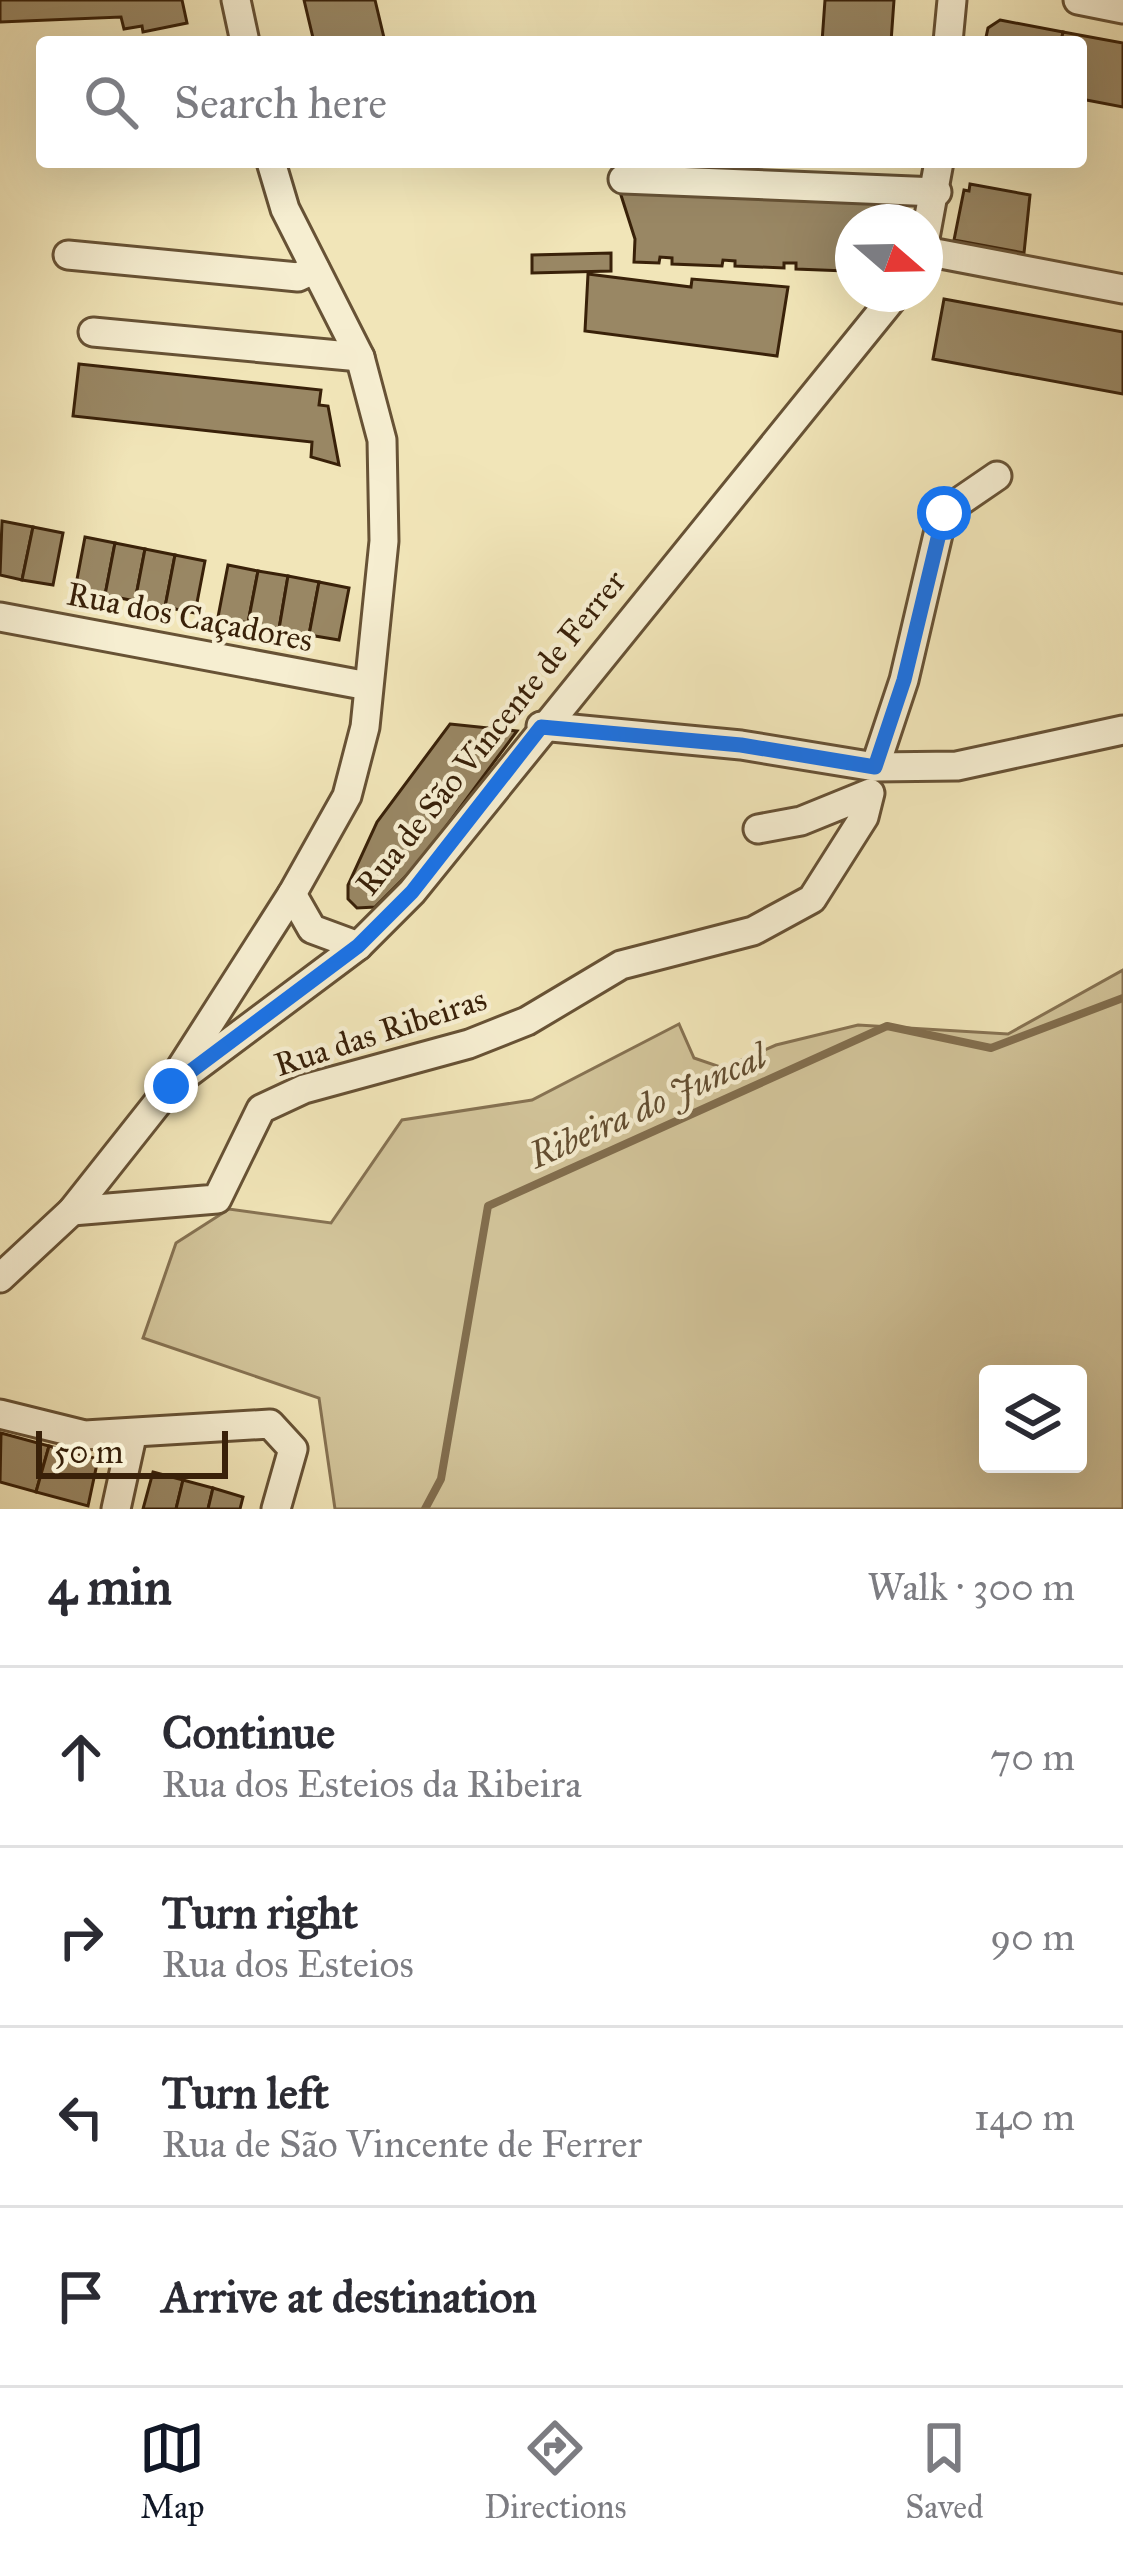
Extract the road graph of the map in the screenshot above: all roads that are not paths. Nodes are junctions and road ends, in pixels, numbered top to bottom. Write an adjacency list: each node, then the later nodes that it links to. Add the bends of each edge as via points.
1 (236, 0): 5 (street)
2 (952, 0): 6 (street)
3 (1078, 0): 4 (street)
4 (1123, 9)
5 (244, 36)
6 (949, 36)
7 (273, 168): 14 (street)
8 (939, 168): 10 (street)
9 (623, 179): 10 (street)
10 (937, 192): 11 (street)
11 (934, 204)
12 (68, 255): 14 (street, via 298,277)
13 (943, 255): 15 (street)
14 (315, 269): 18 (street)
15 (1123, 290)
16 (881, 312): 22 (street, Rua de São Vincente de Ferrer)
17 (93, 332): 18 (street)
18 (360, 357): 21 (street, via 382,440 383,541)
19 (997, 476): 24 (street, via 944,513)
20 (0, 617): 21 (street, Rua dos Caçadores)
21 (368, 686): 26 (street, via 347,796)
22 (541, 727): 24 (street); 27 (street, Rua de São Vincente de Ferrer, via 412,892)
23 (1123, 730): 24 (street, via 957,766)
24 (875, 767)
25 (758, 830): 29 (street, Rua das Ribeiras, via 870,793 864,818 812,899 753,931 621,965 527,1021 261,1109 217,1199)
26 (292, 894): 27 (street, via 312,929); 28 (street)
27 (358, 946): 28 (street, Rua de São Vincente de Ferrer)
28 (171, 1086): 29 (street, Rua de São Vincente de Ferrer)
29 (72, 1211): 30 (street, Rua de São Vincente de Ferrer)
30 (0, 1278)
31 (0, 1414): 32 (street, via 85,1435)
32 (132, 1436): 33 (street); 34 (street, via 270,1424 293,1449)
33 (116, 1509)
34 (276, 1509)

